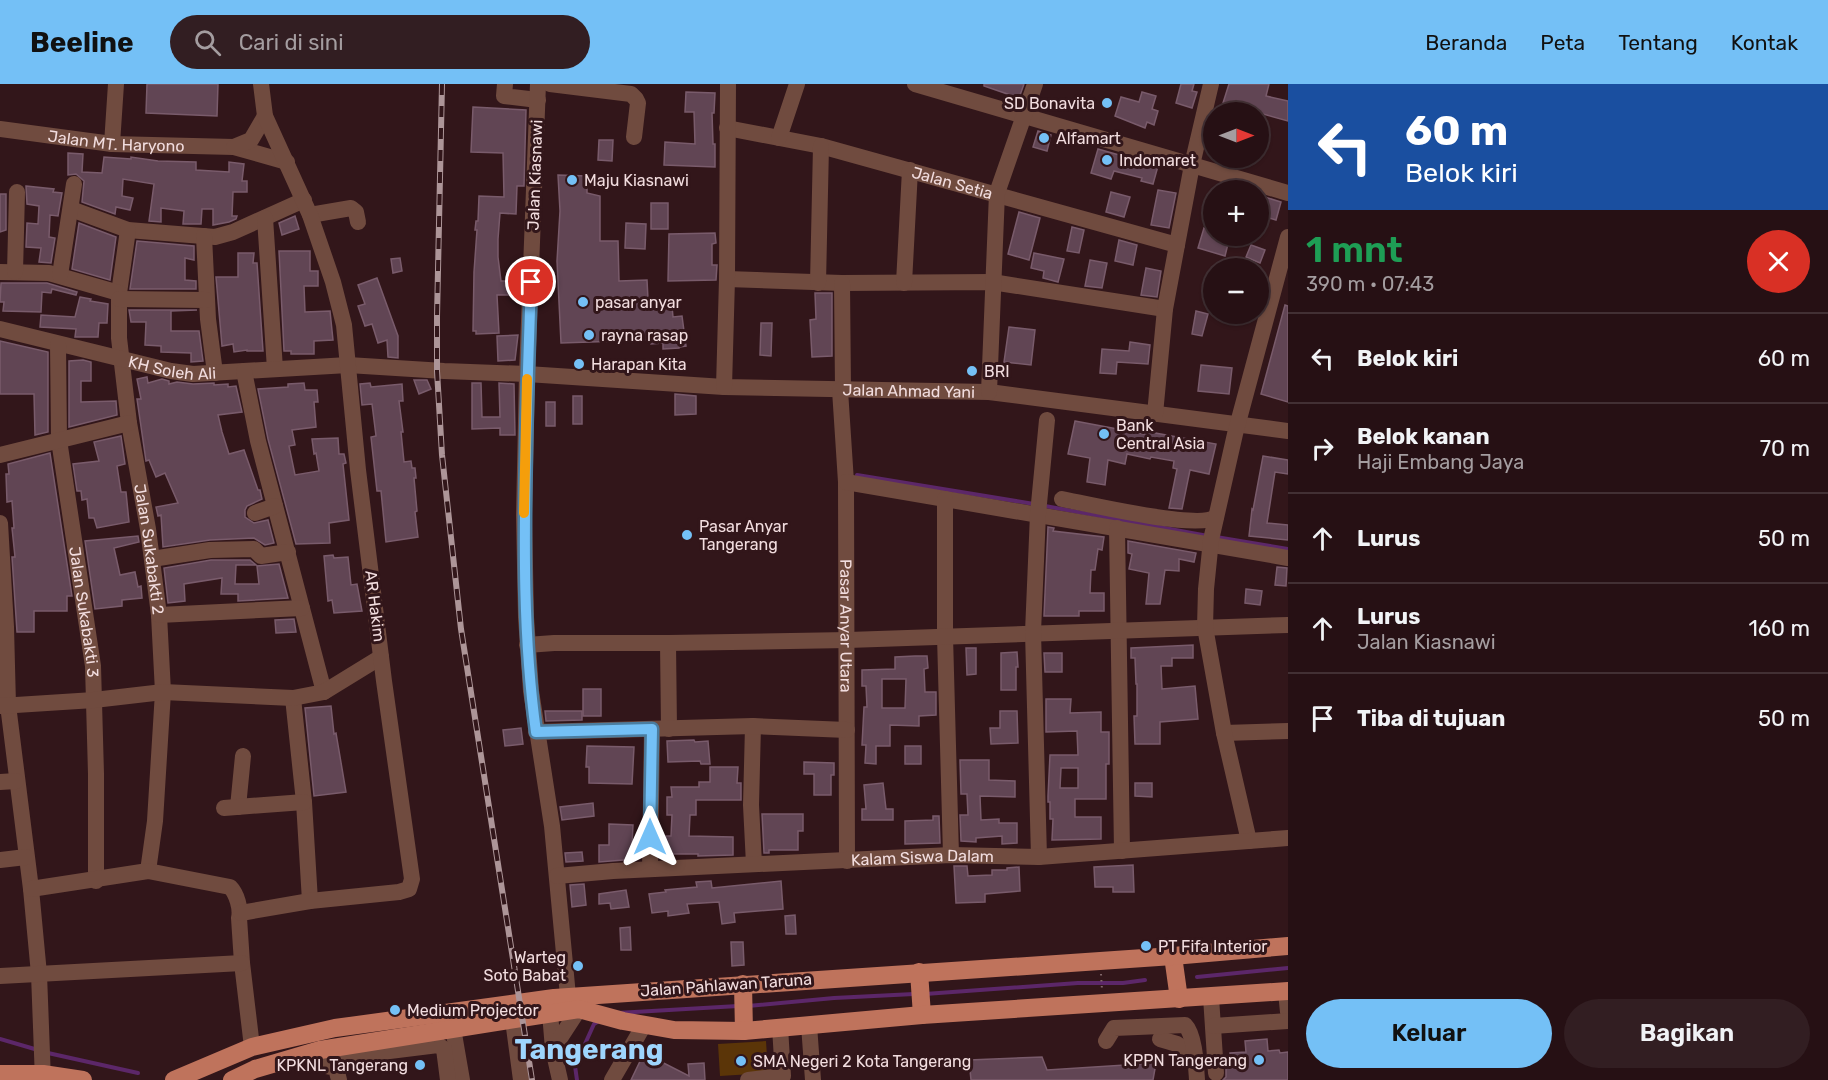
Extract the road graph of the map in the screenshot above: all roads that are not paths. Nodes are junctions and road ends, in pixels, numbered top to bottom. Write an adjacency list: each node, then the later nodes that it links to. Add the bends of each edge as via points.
1 (116, 84): 18 (street)
2 (261, 84): 12 (street, AR Hakim)
3 (505, 84): 11 (street, via 504,96)
4 (550, 84): 16 (street, via 631,94 638,103)
5 (728, 84): 14 (street)
6 (797, 84): 17 (street)
7 (915, 84): 10 (street)
8 (1035, 84): 13 (street)
9 (1211, 84): 22 (street)
10 (969, 91): 13 (street)
11 (538, 92): 53 (street, Jalan Kiasnawi)
12 (265, 116): 20 (street, via 251,140); 21 (street, AR Hakim)
13 (1025, 116): 22 (street); 26 (street)
14 (727, 128): 17 (street, Jalan Setia); 38 (street)
15 (0, 129): 18 (street, Jalan MT. Haryono)
16 (634, 137)
17 (779, 138): 19 (street, Jalan Setia)
18 (112, 144): 20 (street, Jalan MT. Haryono)
19 (820, 146): 23 (street, Jalan Setia); 40 (street)
20 (234, 147): 21 (street, Jalan MT. Haryono)
21 (287, 162): 28 (street, AR Hakim)
22 (1192, 165): 27 (street); 35 (street)
23 (910, 170): 26 (street, Jalan Setia); 42 (street)
24 (74, 184): 29 (street)
25 (17, 192): 36 (street)
26 (998, 193): 35 (street, Jalan Setia); 39 (street)
27 (1288, 193)
28 (307, 208): 30 (street); 31 (street, via 351,208); 49 (street, AR Hakim, via 340,303)
29 (71, 209): 32 (street); 37 (street)
30 (265, 218): 33 (street, via 227,234); 50 (street)
31 (358, 222)
32 (128, 230): 33 (street); 43 (street, Jalan Sukabakti 2)
33 (204, 236): 44 (street)
34 (1288, 237): 60 (street)
35 (1177, 245): 45 (street)
36 (8, 272): 37 (street)
37 (60, 275): 43 (street)
38 (727, 279): 40 (street); 54 (street)
39 (992, 282): 42 (street); 45 (street); 56 (street)
40 (818, 283): 41 (street)
41 (842, 283): 42 (street); 55 (street, Pasar Anyar Utara)
42 (904, 283)
43 (119, 296): 44 (street); 48 (street, Jalan Sukabakti 2)
44 (206, 300): 52 (street)
45 (1165, 309): 57 (street)
46 (0, 329): 47 (street, KH Soleh Ali)
47 (58, 344): 48 (street, KH Soleh Ali); 62 (street, Jalan Sukabakti 3)
48 (122, 358): 52 (street, KH Soleh Ali, via 171,371); 59 (street, Jalan Sukabakti 2)
49 (348, 365): 50 (street, KH Soleh Ali); 53 (street, KH Soleh Ali); 87 (street, AR Hakim)
50 (275, 369): 51 (street, KH Soleh Ali)
51 (244, 371): 52 (street, KH Soleh Ali); 67 (street)
52 (215, 373)
53 (527, 374): 54 (street, Jalan Ahmad Yani); 86 (street, Jalan Kiasnawi)
54 (724, 387): 55 (street, Jalan Ahmad Yani)
55 (842, 390): 56 (street, Jalan Ahmad Yani); 64 (street, Pasar Anyar Utara)
56 (989, 392): 57 (street, Jalan Ahmad Yani)
57 (1155, 414): 60 (street, Jalan Ahmad Yani)
58 (1047, 420): 68 (street)
59 (129, 423): 62 (street); 76 (street, Jalan Sukabakti 2)
60 (1238, 424): 61 (street, Jalan Ahmad Yani); 70 (street)
61 (1288, 431)
62 (59, 440): 63 (street); 91 (street, Jalan Sukabakti 3, via 91,648)
63 (0, 455)
64 (846, 482): 66 (street); 84 (street, Pasar Anyar Utara)
65 (1062, 498): 70 (street, via 1184,521)
66 (945, 499): 68 (street); 83 (street)
67 (275, 506): 69 (street); 74 (street)
68 (1038, 508): 72 (street); 82 (street)
69 (255, 513)
70 (1215, 519): 73 (street)
71 (0, 523): 92 (street)
72 (1117, 528): 73 (street); 81 (street)
73 (1210, 542): 75 (street); 80 (street)
74 (288, 552): 76 (street, via 261,556 254,549 210,550); 77 (street)
75 (1288, 558)
76 (152, 559): 78 (street, Jalan Sukabakti 2)
77 (302, 608): 78 (street); 89 (street)
78 (159, 615): 88 (street, Jalan Sukabakti 2)
79 (1288, 625): 80 (street)
80 (1205, 627): 81 (street); 99 (street)
81 (1118, 631): 82 (street); 105 (street)
82 (1033, 632): 83 (street); 108 (street)
83 (945, 636): 84 (street); 106 (street)
84 (848, 640): 85 (street); 96 (street, Pasar Anyar Utara)
85 (668, 643): 86 (street); 95 (street)
86 (527, 645): 98 (street, Jalan Kiasnawi)
87 (381, 657): 89 (street); 117 (street, AR Hakim, via 412,885 399,892)
88 (163, 692): 90 (street); 91 (street); 113 (street, Jalan Sukabakti 2)
89 (324, 692): 90 (street)
90 (292, 698): 102 (street)
91 (94, 700): 92 (street); 115 (street, Jalan Sukabakti 3)
92 (4, 706): 101 (street)
93 (753, 726): 95 (street); 96 (street); 111 (street)
94 (652, 729): 95 (street); 98 (street); 112 (street)
95 (669, 729)
96 (847, 730): 110 (street, Pasar Anyar Utara)
97 (1288, 731): 99 (street)
98 (536, 732): 114 (street, Jalan Kiasnawi)
99 (1224, 734): 104 (street)
100 (243, 756): 102 (street, via 231,808)
101 (8, 782): 107 (street)
102 (304, 802): 117 (street)
103 (1288, 838): 104 (street, Kalam Siswa Dalam)
104 (1249, 841): 105 (street, Kalam Siswa Dalam)
105 (1122, 851): 108 (street, Kalam Siswa Dalam)
106 (951, 855): 108 (street, Kalam Siswa Dalam); 110 (street, Kalam Siswa Dalam)
107 (26, 857): 109 (street); 116 (street)
108 (1039, 857)
109 (0, 860)
110 (846, 861): 111 (street, Kalam Siswa Dalam)
111 (754, 864): 112 (street, Kalam Siswa Dalam)
112 (650, 869): 114 (street, Kalam Siswa Dalam)
113 (148, 871): 115 (street); 118 (street, via 230,887)
114 (557, 876): 129 (street, Jalan Kiasnawi)
115 (96, 880): 116 (street)
116 (31, 889): 122 (street)
117 (310, 901): 118 (street, AR Hakim)
118 (241, 913): 121 (street)
119 (1288, 946): 120 (main road, Jalan Pahlawan Taruna)
120 (1173, 956): 124 (main road, Jalan Pahlawan Taruna); 128 (main road)
121 (242, 963): 122 (street); 143 (street)
122 (39, 974): 123 (street); 147 (street)
123 (0, 976)
124 (920, 976): 125 (main road, Jalan Pahlawan Taruna); 130 (main road)
125 (743, 988): 129 (main road, Jalan Pahlawan Taruna); 137 (main road)
126 (1287, 992): 127 (main road, Jalan Pahlawan Taruna); 131 (street)
127 (1211, 997): 128 (main road, Jalan Pahlawan Taruna); 138 (street)
128 (1179, 999): 130 (main road, Jalan Pahlawan Taruna)
129 (578, 1005): 132 (main road, Jalan Pahlawan Taruna); 135 (main road, Jalan Pahlawan Taruna); 143 (main road, Jalan Pahlawan Taruna, via 335,1028); 144 (street)
130 (922, 1010): 136 (main road, Jalan Pahlawan Taruna)
131 (1288, 1012)
132 (550, 1013): 133 (main road, Jalan Pahlawan Taruna); 144 (street)
133 (513, 1020): 140 (main road, Jalan Pahlawan Taruna); 156 (street)
134 (1288, 1021): 138 (street)
135 (644, 1025): 137 (main road, Jalan Pahlawan Taruna, via 687,1032); 158 (street)
136 (809, 1025): 139 (main road, Jalan Pahlawan Taruna); 160 (street)
137 (744, 1026): 139 (main road, Jalan Pahlawan Taruna)
138 (1214, 1026): 148 (street)
139 (780, 1027): 159 (street, via 783,1076)
140 (453, 1028): 145 (main road, Jalan Pahlawan Taruna); 155 (street)
141 (1160, 1039): 146 (street, via 1177,1044)
142 (1106, 1041): 146 (street, via 1114,1028 1185,1025)
143 (252, 1047): 150 (main road, Jalan Pahlawan Taruna)
144 (554, 1049): 157 (street)
145 (322, 1057): 152 (main road, Jalan Pahlawan Taruna, via 255,1069); 153 (street, via 336,1068); 154 (street, via 326,1060 438,1045 444,1049)
146 (1195, 1057): 161 (street)
147 (43, 1071): 149 (main road); 151 (main road)
148 (1216, 1073)
149 (0, 1074)
150 (180, 1077)
151 (83, 1080)
152 (232, 1080)
153 (339, 1080)
154 (448, 1080)
155 (462, 1080)
156 (521, 1080)
157 (560, 1080)
158 (612, 1080)
159 (748, 1080)
160 (813, 1080)
161 (1197, 1080)

